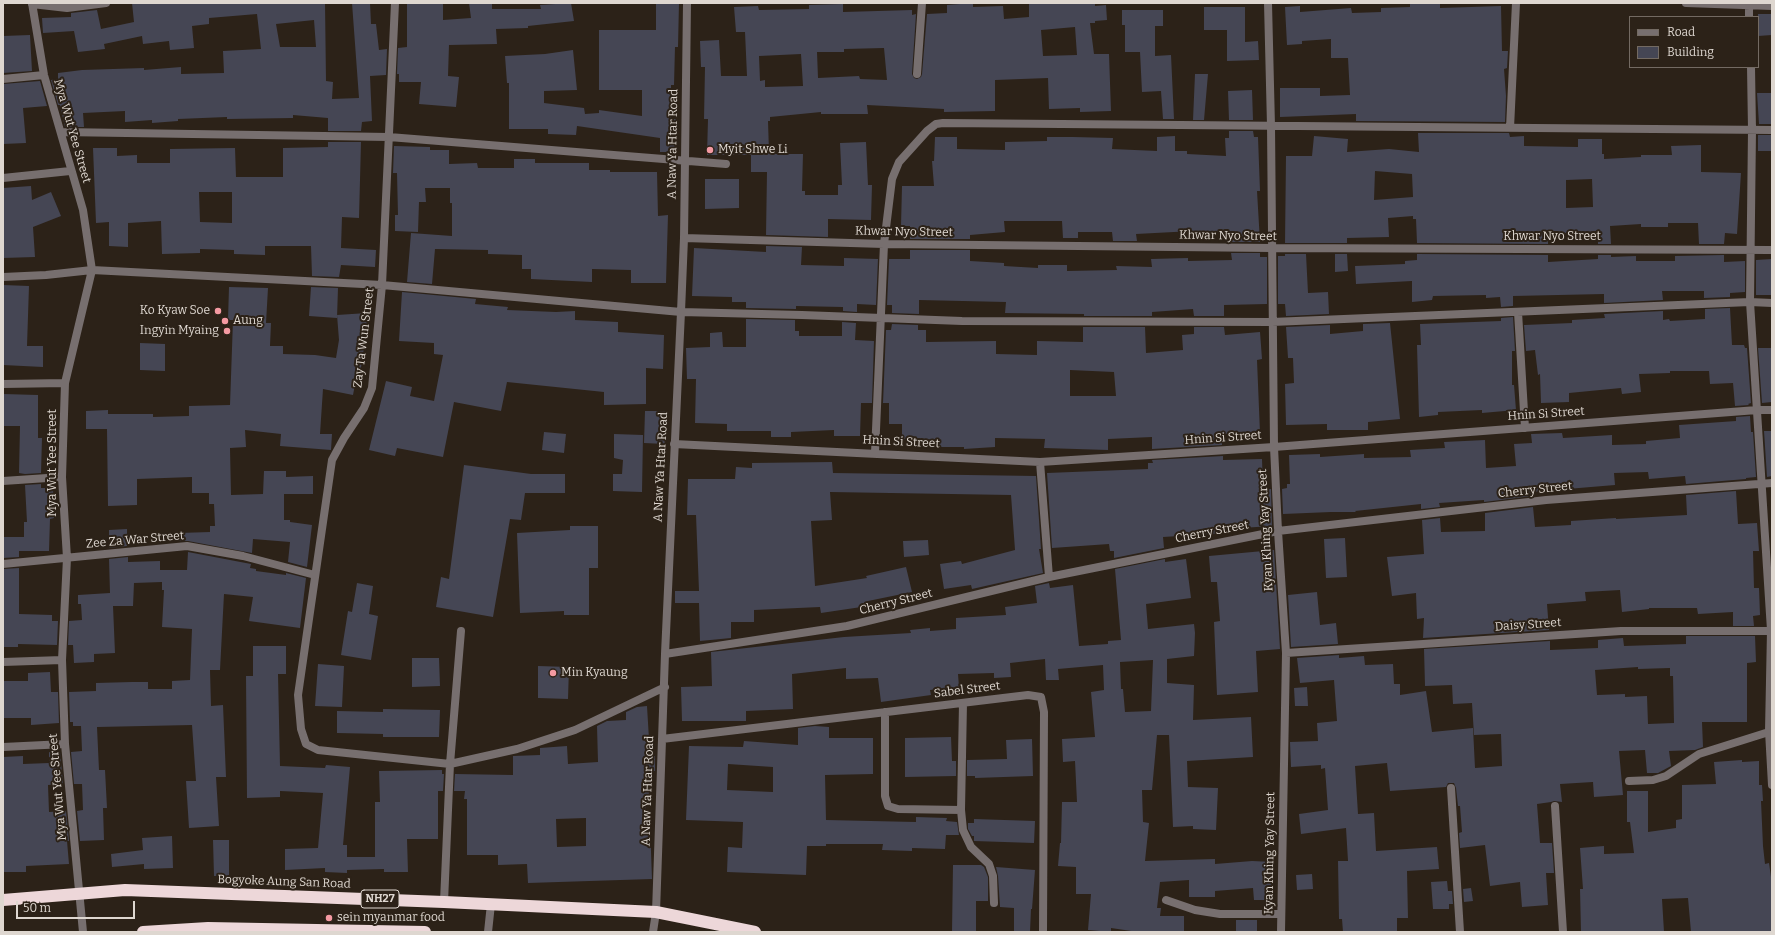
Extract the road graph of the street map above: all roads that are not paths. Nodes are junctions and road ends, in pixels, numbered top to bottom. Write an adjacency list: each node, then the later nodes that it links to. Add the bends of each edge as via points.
1 (106, 3): 9 (street, via 67,8)
2 (395, 3): 21 (street, Zay Ta Wun Street)
3 (687, 3): 22 (street, A Naw Ya Htar Road)
4 (922, 3): 13 (street)
5 (1268, 3): 16 (street, Kyan Khing Yay Street)
6 (1516, 3): 17 (street)
7 (1686, 3): 8 (street)
8 (1749, 3): 10 (street); 11 (street)
9 (32, 4): 14 (street, Mya Wut Yee Street)
10 (1772, 6)
11 (1750, 16)
12 (1750, 68): 18 (street)
13 (917, 74)
14 (44, 75): 15 (street); 20 (street, Mya Wut Yee Street)
15 (3, 80)
16 (1271, 126): 17 (street); 27 (street, via 936,124 899,162 892,179); 28 (street, Kyan Khing Yay Street)
17 (1510, 128): 18 (street)
18 (1752, 130): 19 (street); 29 (street)
19 (1772, 130)
20 (61, 132): 21 (street); 24 (street, Mya Wut Yee Street)
21 (389, 138): 22 (street); 33 (street, Zay Ta Wun Street)
22 (684, 161): 23 (street); 26 (street, A Naw Ya Htar Road)
23 (726, 164)
24 (70, 171): 25 (street); 31 (street, Mya Wut Yee Street, via 83,210)
25 (3, 178)
26 (684, 238): 27 (street, Khwar Nyo Street); 36 (street, A Naw Ya Htar Road)
27 (884, 244): 28 (street, Khwar Nyo Street); 38 (street)
28 (1272, 248): 29 (street, Khwar Nyo Street); 39 (street, Kyan Khing Yay Street)
29 (1750, 250): 30 (street, Khwar Nyo Street); 34 (street)
30 (1772, 250)
31 (92, 270): 32 (street); 33 (street); 40 (street, Mya Wut Yee Street)
32 (3, 277)
33 (382, 285): 36 (street); 56 (street, Zay Ta Wun Street, via 372,388 364,408 332,460)
34 (1750, 302): 35 (street); 37 (street); 42 (street)
35 (1772, 303)
36 (681, 312): 38 (street); 45 (street, A Naw Ya Htar Road)
37 (1518, 312): 39 (street); 44 (street)
38 (882, 318): 39 (street, via 1053,322); 47 (street)
39 (1272, 322): 46 (street, Kyan Khing Yay Street)
40 (66, 383): 41 (street); 49 (street, Mya Wut Yee Street)
41 (3, 384)
42 (1757, 410): 43 (street, Hnin Si Street); 44 (street, Hnin Si Street); 51 (street)
43 (1772, 410)
44 (1526, 428): 46 (street, Hnin Si Street)
45 (674, 444): 47 (street, Hnin Si Street); 61 (street, A Naw Ya Htar Road)
46 (1274, 447): 48 (street, Hnin Si Street); 53 (street, Kyan Khing Yay Street)
47 (875, 453): 48 (street, Hnin Si Street)
48 (1040, 462): 57 (street)
49 (62, 477): 50 (street); 54 (street, Mya Wut Yee Street)
50 (3, 481)
51 (1761, 483): 52 (street, Cherry Street); 53 (street, Cherry Street, via 1546,500); 58 (street)
52 (1772, 483)
53 (1278, 531): 57 (street, Cherry Street); 60 (street, Kyan Khing Yay Street)
54 (67, 558): 55 (street, Zee Za War Street); 56 (street, Zee Za War Street, via 187,546 243,556); 62 (street, Mya Wut Yee Street)
55 (3, 564)
56 (315, 575): 71 (street, Zay Ta Wun Street, via 298,695 301,729 306,744 318,750)
57 (1049, 577): 61 (street, Cherry Street, via 847,626)
58 (1771, 630): 60 (street, Daisy Street, via 1621,631); 67 (street)
59 (461, 631): 71 (street)
60 (1286, 653): 84 (street, Kyan Khing Yay Street)
61 (665, 654): 64 (street, A Naw Ya Htar Road)
62 (62, 660): 63 (street); 69 (street, Mya Wut Yee Street)
63 (3, 662)
64 (665, 687): 68 (street, A Naw Ya Htar Road); 71 (street, via 575,730 517,749)
65 (963, 703): 66 (street, Sabel Street); 76 (street); 91 (street, Sabel Street, via 1028,695 1041,697 1044,712)
66 (886, 712): 68 (street, Sabel Street); 76 (street, via 885,796 888,806 898,809)
67 (1770, 731): 72 (street, via 1699,754 1666,776 1653,780); 73 (street)
68 (662, 738): 83 (street, A Naw Ya Htar Road)
69 (65, 744): 70 (street); 77 (street, Mya Wut Yee Street)
70 (3, 747)
71 (450, 764): 80 (street)
72 (1629, 781)
73 (1772, 785)
74 (1451, 788): 93 (street)
75 (1555, 806): 94 (street)
76 (961, 810): 81 (street, via 963,830 971,847 989,864 993,876)
77 (80, 893): 78 (highway, Bogyoke Aung San Road / NH27); 80 (highway, Bogyoke Aung San Road / NH27, via 125,890); 85 (street, Mya Wut Yee Street)
78 (3, 900)
79 (1166, 900): 84 (street, via 1195,910 1220,914)
80 (444, 902): 82 (highway, Bogyoke Aung San Road / NH27)
81 (994, 903)
82 (491, 904): 83 (highway, Bogyoke Aung San Road / NH27); 88 (street)
83 (656, 912): 89 (street, A Naw Ya Htar Road); 90 (highway, Bogyoke Aung San Road / NH27)
84 (1281, 914): 92 (street, Kyan Khing Yay Street)
85 (83, 932)
86 (142, 932): 87 (highway, via 208,928)
87 (425, 932)
88 (488, 932)
89 (653, 932)
90 (755, 932)
91 (1043, 932)
92 (1281, 932)
93 (1460, 932)
94 (1563, 932)

